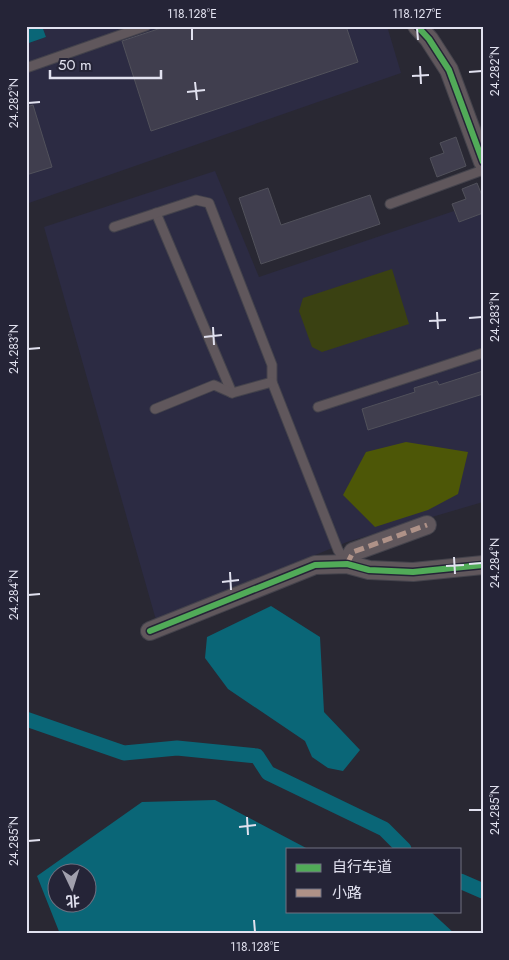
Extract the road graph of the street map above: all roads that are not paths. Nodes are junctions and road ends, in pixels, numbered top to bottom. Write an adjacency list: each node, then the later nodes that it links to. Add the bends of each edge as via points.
1 (146, 26): 3 (lane)
2 (417, 26): 4 (street, via 449,70)
3 (26, 68)
4 (482, 155)
5 (483, 170): 6 (lane)
6 (390, 204)
7 (156, 213): 8 (lane); 10 (lane, via 196,200 209,203 272,365); 11 (lane)
8 (114, 227)
9 (483, 353): 12 (lane)
10 (272, 382): 11 (lane); 15 (lane, via 338,550)
11 (232, 393): 13 (lane, via 214,385)
12 (318, 407)
13 (155, 409)
14 (427, 525): 15 (street, via 353,552)
15 (347, 564): 16 (street, via 369,570 413,572); 17 (street, via 315,565)
16 (483, 565)
17 (150, 631)

